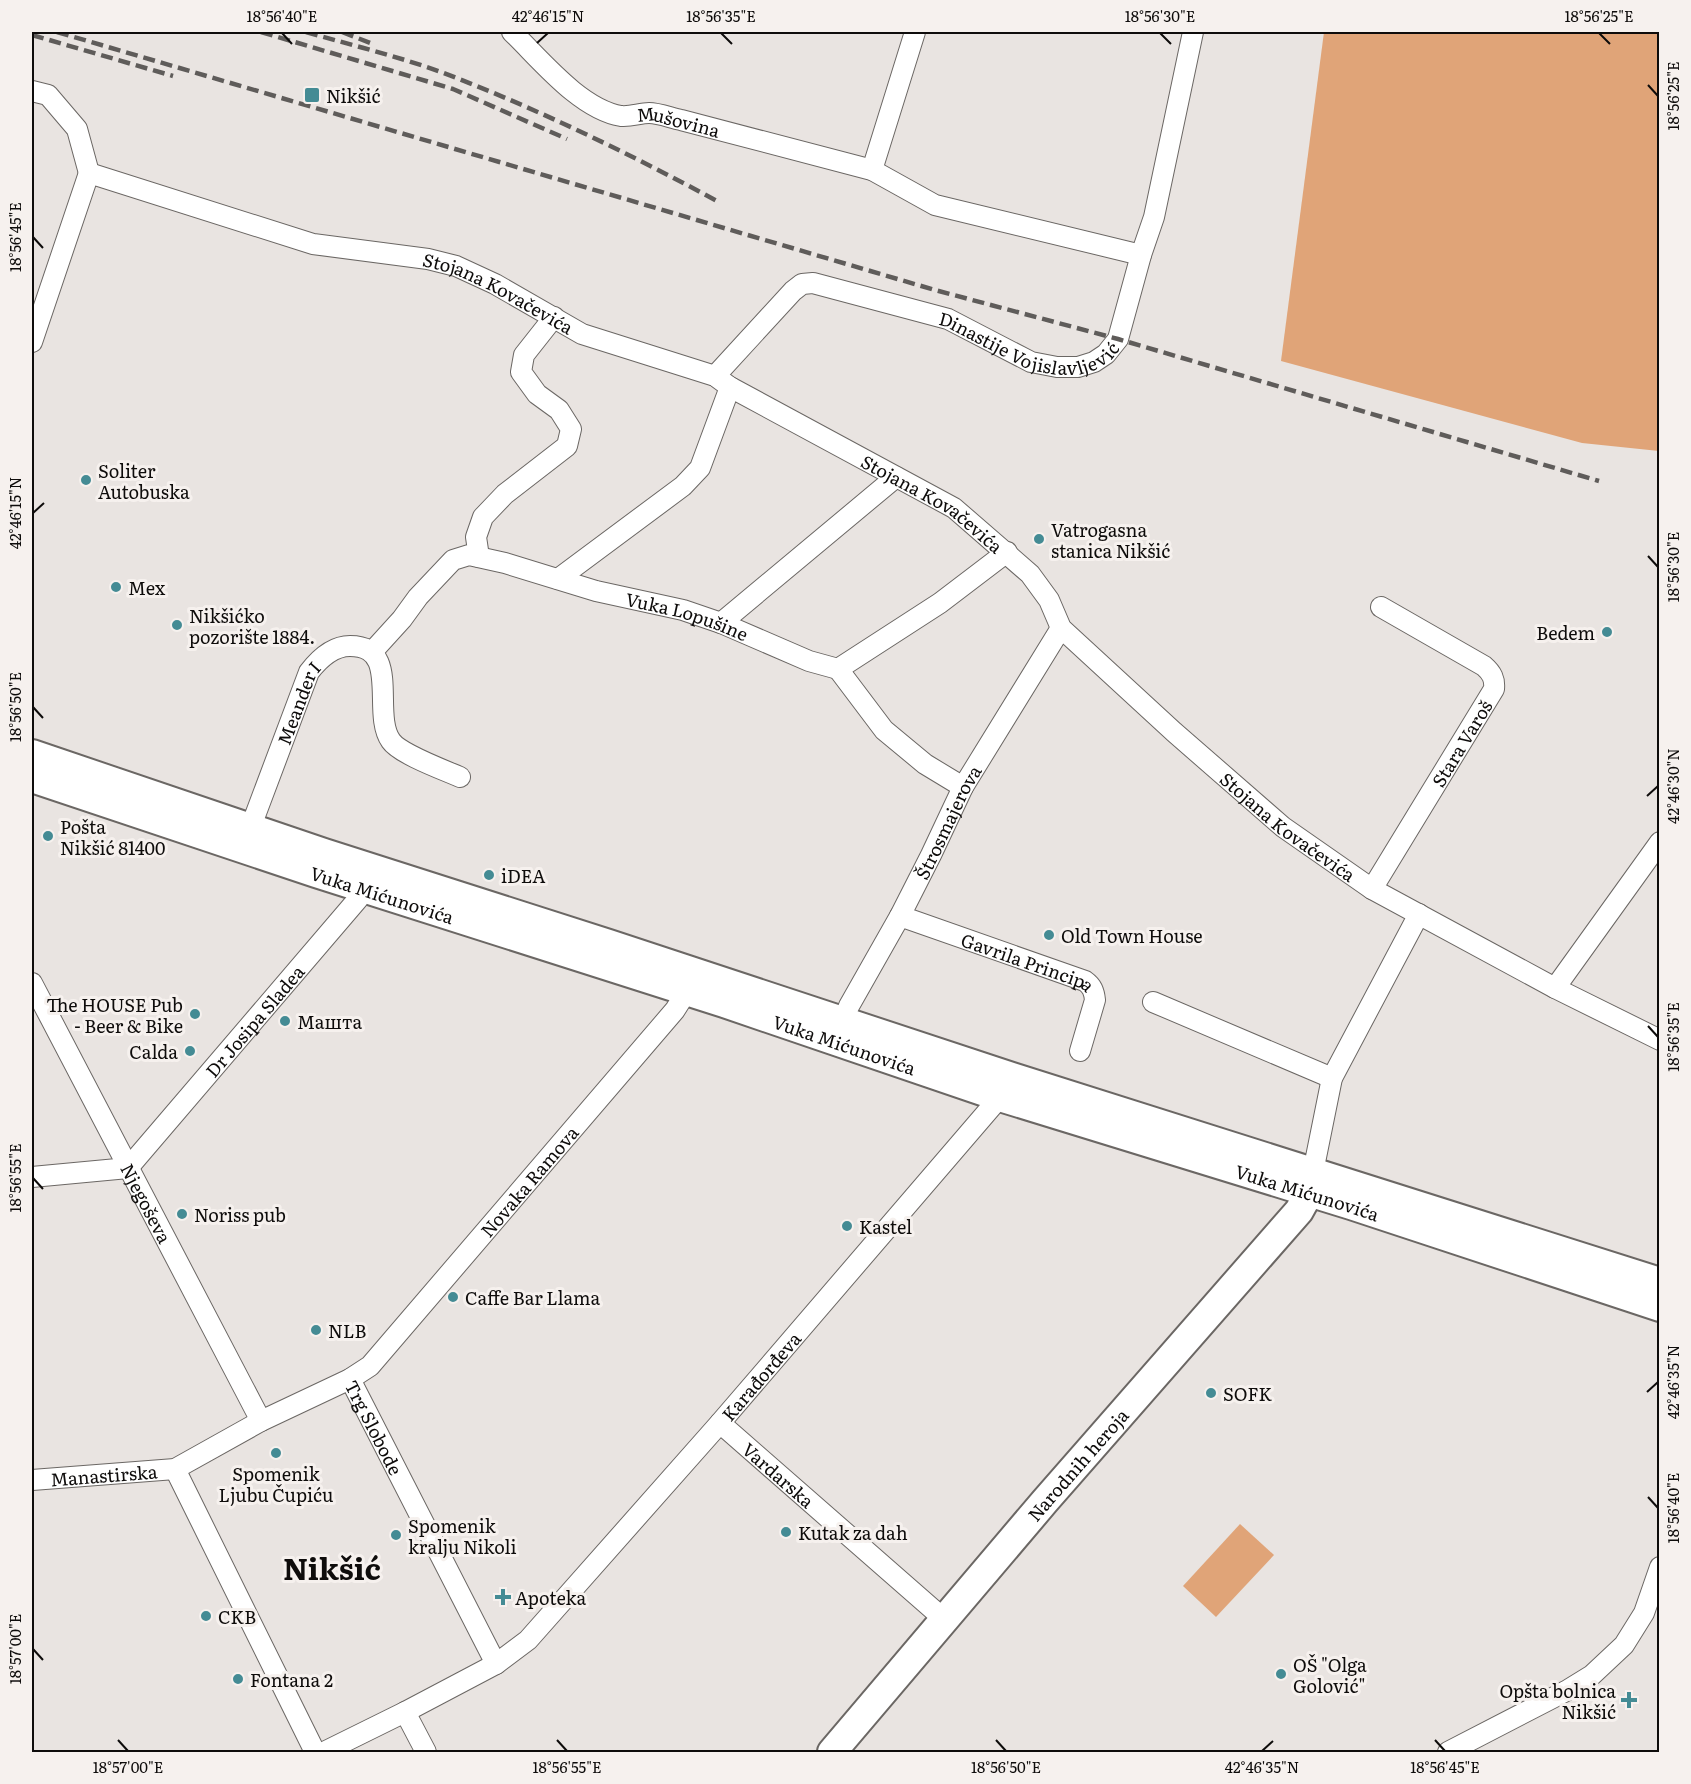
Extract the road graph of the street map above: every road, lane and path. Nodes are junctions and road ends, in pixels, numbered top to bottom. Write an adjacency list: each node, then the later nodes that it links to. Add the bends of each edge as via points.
1 (512, 32): 5 (street, Mušovina, via 569,87 609,112 623,116 650,113)
2 (915, 32): 5 (street)
3 (1194, 32): 7 (street, Dinastije Vojislavljević, via 1154,217)
4 (32, 91): 6 (street, via 48,95 77,129)
5 (872, 170): 7 (street, via 935,205)
6 (89, 173): 8 (street, Stojana Kovačevića, via 312,244 456,266); 9 (street)
7 (1141, 255): 10 (street, Dinastije Vojislavljević, via 1118,339 1106,354 1078,367 1031,362 948,319 813,283 802,284 793,291)
8 (554, 317): 10 (street, Stojana Kovačevića, via 582,334); 13 (street, via 524,355 521,372 537,394 559,410 571,429 567,446 505,494 483,517 476,537)
9 (32, 342)
10 (723, 382): 11 (street, Stojana Kovačevića); 14 (street, via 700,468 683,486)
11 (896, 477): 12 (street, Stojana Kovačevića, via 954,508); 16 (street)
12 (1006, 552): 17 (street, Stojana Kovačevića, via 1030,574 1049,600); 19 (street, via 940,603)
13 (479, 557): 14 (street, Vuka Lopušine); 18 (street, Vuka Lopušine, via 470,555 453,560)
14 (558, 579): 16 (street, Vuka Lopušine)
15 (1381, 607): 27 (street, Stara Varoš, via 1484,666 1495,682)
16 (721, 623): 19 (street, Vuka Lopušine, via 809,661)
17 (1061, 628): 23 (street, Štrosmajerova); 27 (street, Stojana Kovačevića, via 1283,827)
18 (372, 651): 21 (street, via 380,664 385,728 390,740 399,749); 24 (street, Meander I, via 348,646 334,650 309,672)
19 (838, 669): 23 (street, via 884,730 925,764)
20 (32, 754): 24 (main road, Vuka Mićunovića)
21 (460, 777)
22 (32, 778): 26 (main road, Vuka Mićunovića)
23 (963, 787): 29 (street, Štrosmajerova)
24 (250, 829): 26 (main road, Vuka Mićunovića)
25 (1659, 842): 32 (street)
26 (366, 877): 30 (main road, Vuka Mićunovića); 39 (street, Dr Josipa Sladea, via 358,899)
27 (1372, 889): 28 (street, Stojana Kovačevića)
28 (1419, 914): 32 (street, Stojana Kovačevića); 37 (street)
29 (900, 916): 34 (street, Štrosmajerova); 36 (street, Gavrila Principa, via 1085,981 1095,1000)
30 (690, 981): 34 (main road, Vuka Mićunovića); 38 (main road, Vuka Mićunovića); 44 (street, Novaka Ramova, via 675,1010 370,1366)
31 (32, 983): 39 (street, Njegoševa)
32 (1555, 988): 35 (street, Stojana Kovačevića)
33 (1153, 1002): 37 (street)
34 (843, 1021): 38 (main road, Vuka Mićunovića)
35 (1659, 1040)
36 (1080, 1051)
37 (1332, 1078): 41 (street)
38 (1006, 1087): 41 (main road, Vuka Mićunovića); 46 (street, Karađorđeva)
39 (128, 1168): 40 (street); 45 (street, Njegoševa)
40 (32, 1177)
41 (1311, 1182): 42 (main road, Vuka Mićunovića); 43 (main road, Vuka Mićunovića); 50 (main road, Narodnih heroja, via 1299,1211)
42 (1659, 1282)
43 (1659, 1307)
44 (351, 1379): 45 (street, Trg Slobode); 51 (street, Trg Slobode)
45 (261, 1421): 47 (street, Trg Slobode)
46 (720, 1423): 50 (street, Vardarska); 51 (street, Karađorđeva, via 528,1640)
47 (175, 1469): 48 (street, Manastirska); 53 (street)
48 (32, 1480)
49 (1659, 1568): 57 (street, via 1644,1613 1624,1645 1592,1675)
50 (945, 1620): 56 (main road, Narodnih heroja)
51 (496, 1664): 52 (street)
52 (405, 1712): 54 (street); 55 (street)
53 (315, 1752)
54 (324, 1752)
55 (426, 1752)
56 (832, 1752)
57 (1448, 1752)

